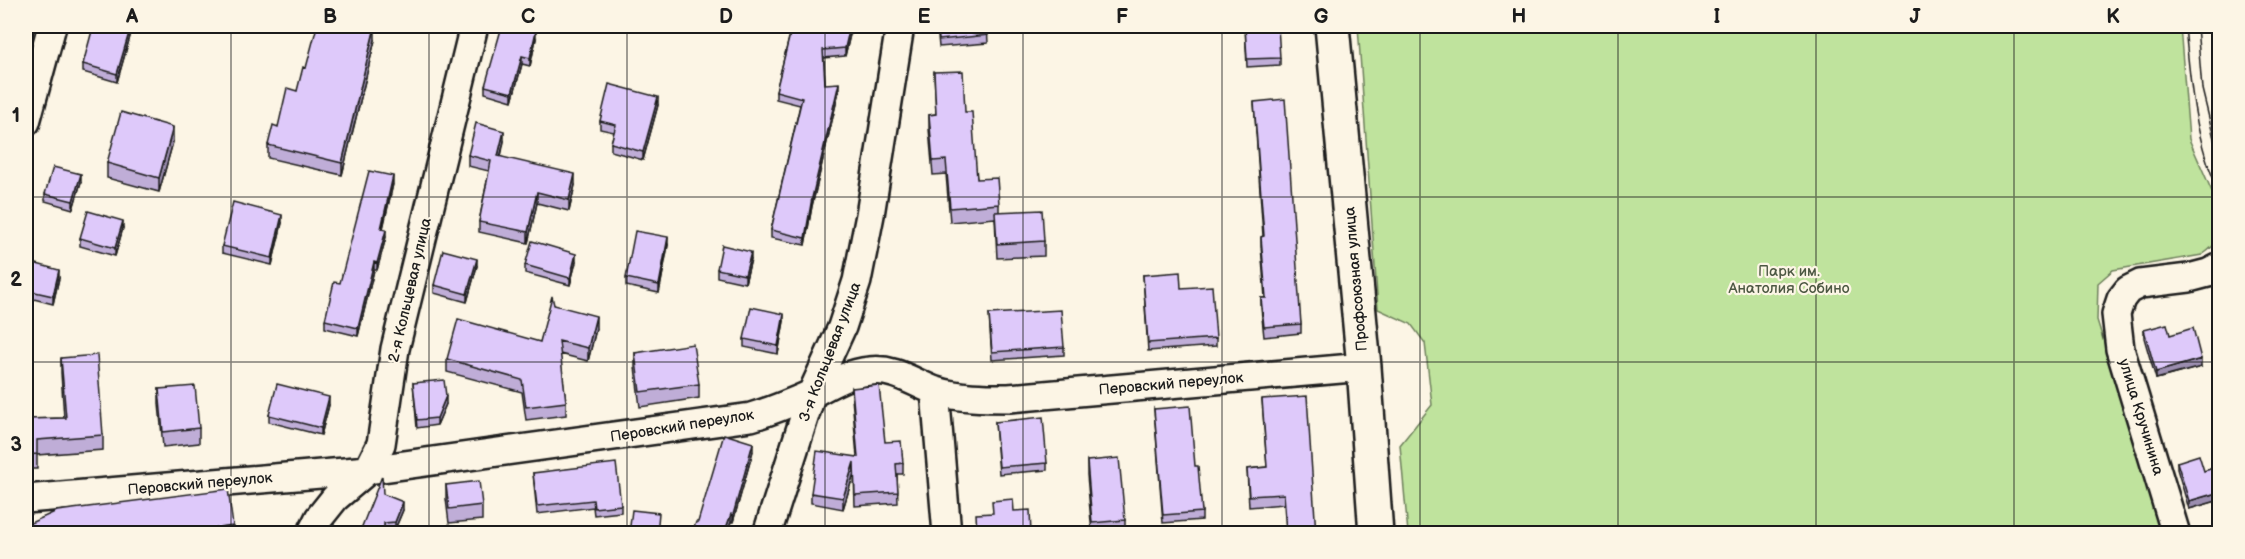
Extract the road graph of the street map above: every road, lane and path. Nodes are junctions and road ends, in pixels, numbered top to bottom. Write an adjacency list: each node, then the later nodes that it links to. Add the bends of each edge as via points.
1 (52, 26): 5 (street)
2 (474, 26): 10 (street, 2-я Кольцевая улица, via 395,349 381,444)
3 (900, 26): 9 (street, 3-я Кольцевая улица, via 857,281)
4 (1332, 26): 7 (main road, Профсоюзная улица)
5 (26, 122)
6 (2220, 267): 16 (street, улица Кручинина, via 2189,278 2140,284 2128,290 2116,314 2120,349)
7 (1364, 367): 8 (street, Перовский переулок, via 1009,398); 15 (main road, Профсоюзная улица)
8 (935, 391): 9 (street, Перовский переулок, via 893,372 872,370 850,374); 14 (street)
9 (813, 393): 10 (street, Перовский переулок, via 751,417); 13 (street, 3-я Кольцевая улица)
10 (368, 470): 11 (street, Перовский переулок); 12 (street, 2-я Кольцевая улица, via 335,498)
11 (26, 499)
12 (311, 534)
13 (767, 534)
14 (947, 534)
15 (1377, 534)
16 (2176, 534)

